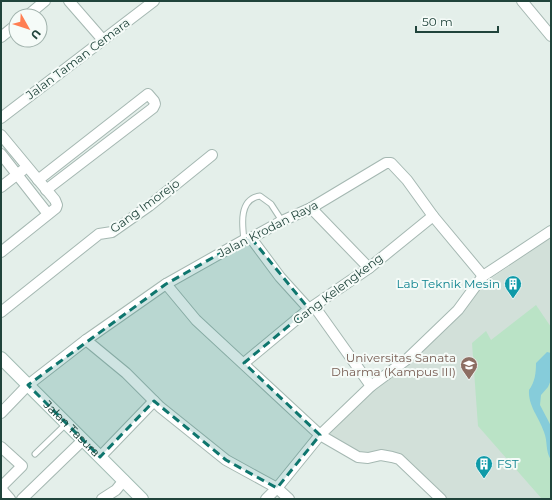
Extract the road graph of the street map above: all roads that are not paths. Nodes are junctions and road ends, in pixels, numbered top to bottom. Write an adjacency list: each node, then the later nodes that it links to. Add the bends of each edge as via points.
1 (45, 1): 5 (street)
2 (69, 1): 7 (street)
3 (154, 1): 7 (street, Jalan Taman Cemara)
4 (522, 1): 6 (street)
5 (37, 8)
6 (551, 36)
7 (104, 40): 8 (street, Jalan Taman Cemara)
8 (1, 118)
9 (106, 127): 11 (street); 11 (street, via 148,94 154,101 153,108); 12 (street)
10 (1, 135): 16 (street)
11 (114, 139): 15 (street)
12 (73, 152): 15 (street); 18 (street)
13 (1, 154): 17 (street)
14 (212, 155): 32 (street, Gang Imorejo, via 112,232 99,234)
15 (82, 163): 20 (street)
16 (27, 167): 17 (street); 18 (street)
17 (17, 175): 19 (street); 22 (street)
18 (38, 180): 20 (street)
19 (1, 187)
20 (46, 190): 22 (street, via 57,205)
21 (311, 208): 23 (street, Jalan Krodan Raya, via 388,163 407,180); 24 (street, Jalan Krodan Raya); 28 (street)
22 (48, 214): 27 (street)
23 (433, 216): 28 (street, Gang Kelengkeng); 29 (street, Jalan Krodan Raya)
24 (282, 221): 26 (street, Jalan Krodan Raya); 26 (lane, via 266,199 255,197 244,208 242,223)
25 (551, 231): 29 (street)
26 (247, 239): 30 (street, Jalan Krodan Raya); 31 (street, via 280,277)
27 (1, 252)
28 (369, 268): 31 (street, Gang Kelengkeng)
29 (483, 276): 37 (street, via 458,310 406,360)
30 (166, 284): 33 (street, Jalan Krodan Raya); 35 (street, via 196,320)
31 (311, 307): 35 (street, Gang Kelengkeng); 37 (street)
32 (1, 312)
33 (86, 340): 36 (street, Jalan Krodan Raya); 38 (street)
34 (1, 358): 36 (street, Jalan Tasura)
35 (244, 363): 41 (street)
36 (28, 385): 39 (street, Jalan Krodan Raya); 40 (street, Jalan Tasura)
37 (370, 386): 41 (street)
38 (154, 401): 45 (street); 47 (street, via 226,460)
39 (1, 413)
40 (67, 424): 42 (street, Jalan Tasura); 44 (lane)
41 (320, 435): 47 (street); 54 (street, via 358,457 381,455 399,460)
42 (83, 440): 45 (street, Jalan Tasura); 49 (street)
43 (1, 447): 48 (street, via 22,466 2,486)
44 (35, 454)
45 (100, 457): 46 (street, Jalan Tasura)
46 (124, 480): 50 (street, via 116,490); 51 (street, Jalan Tasura)
47 (277, 488): 52 (street); 53 (street)
48 (10, 499)
49 (22, 499)
50 (102, 499)
51 (142, 499)
52 (266, 499)
53 (289, 499)
54 (441, 499)

